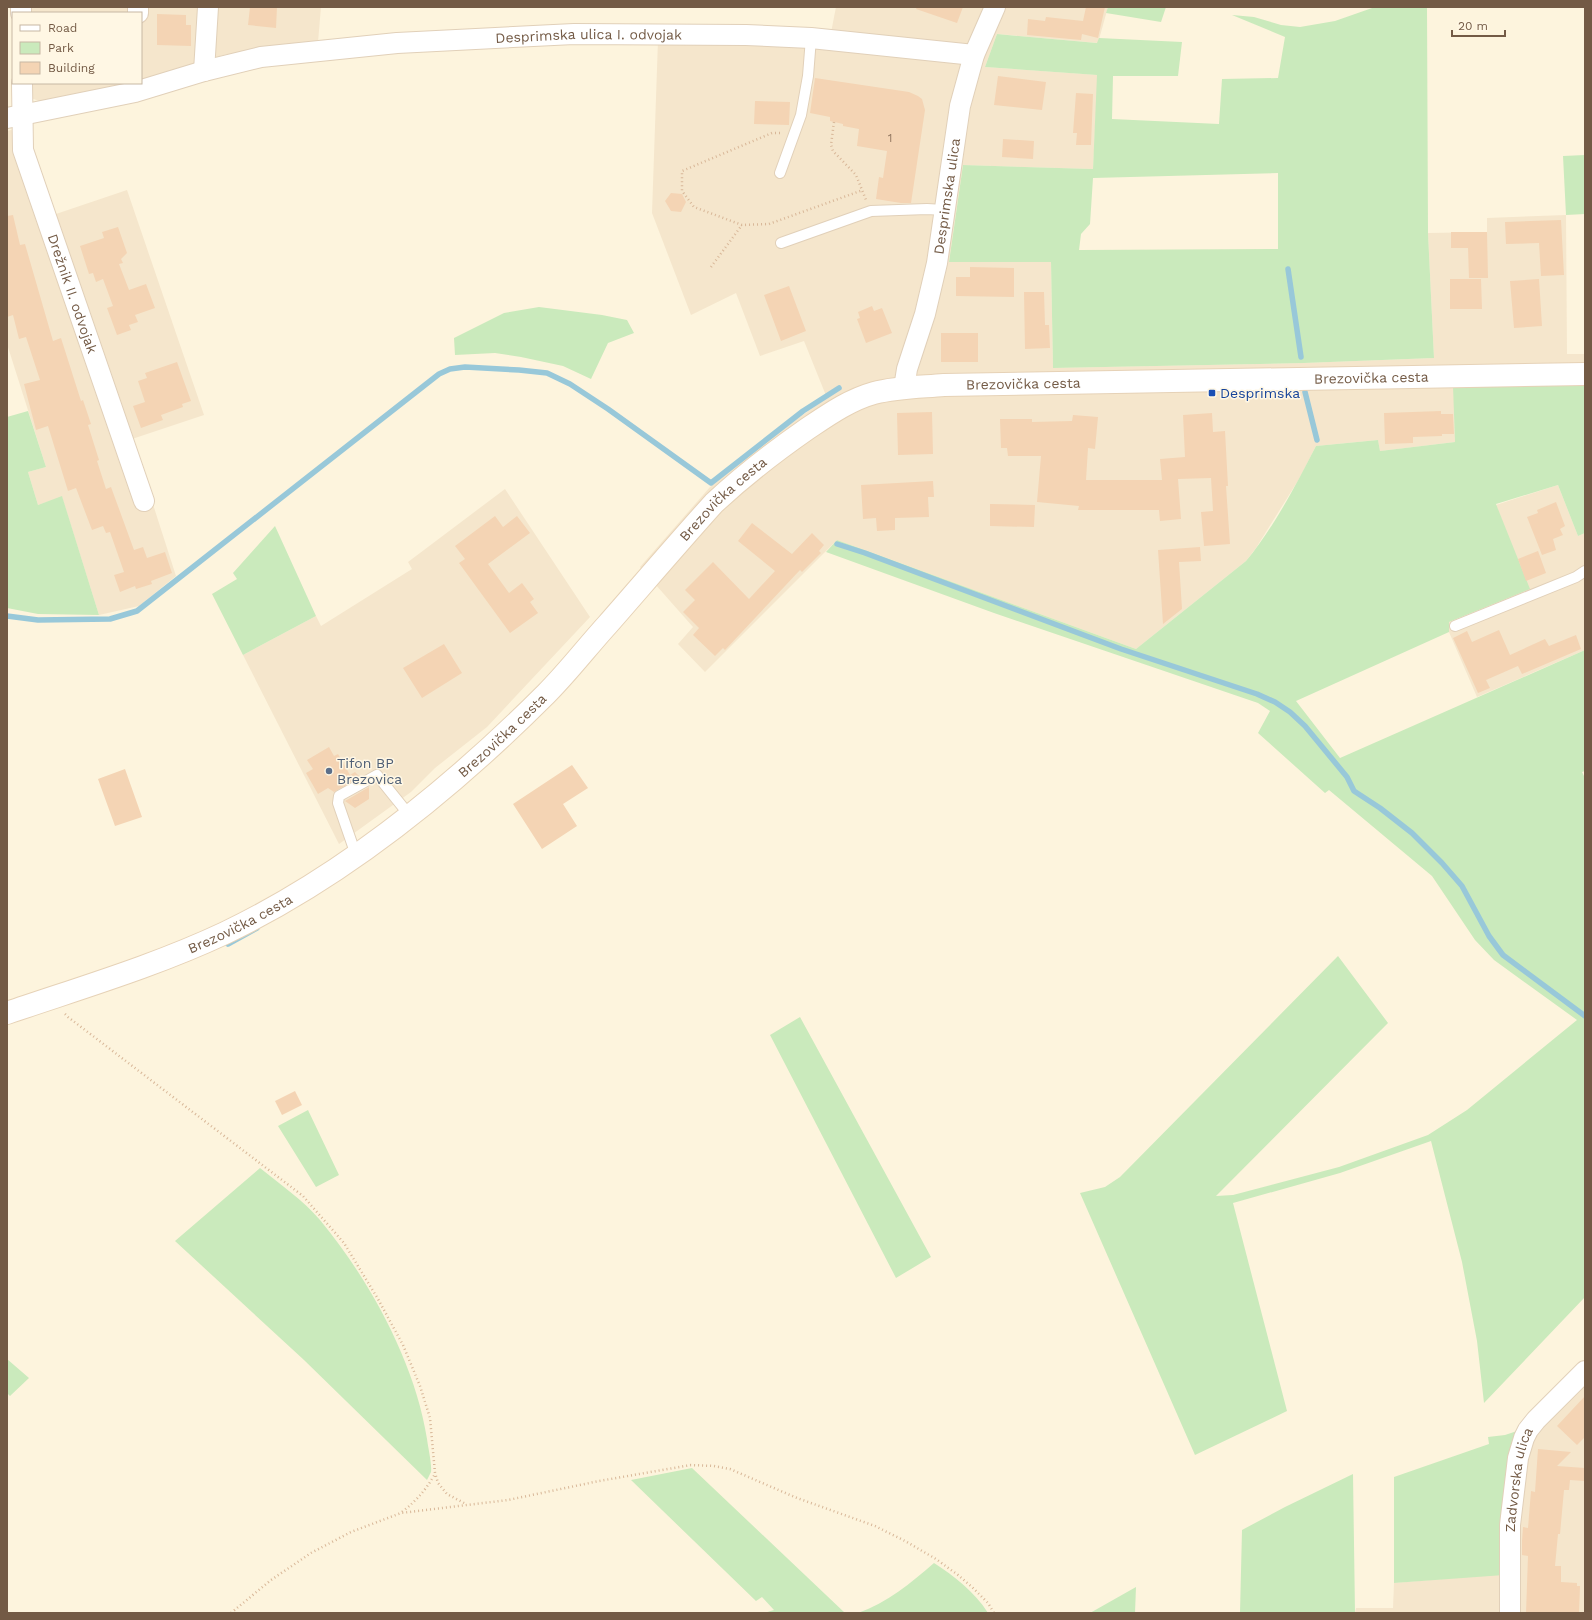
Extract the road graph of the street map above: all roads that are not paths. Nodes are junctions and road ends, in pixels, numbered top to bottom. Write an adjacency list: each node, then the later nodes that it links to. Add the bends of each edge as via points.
1 (208, 7): 5 (street)
2 (995, 7): 4 (street, Desprimska ulica)
3 (811, 38): 4 (street, Desprimska ulica I. odvojak); 5 (street, Desprimska ulica I. odvojak, via 558,34 322,50 261,57); 9 (lane, via 801,115)
4 (974, 55): 10 (street, Desprimska ulica, via 960,106)
5 (204, 71): 7 (street, Desprimska ulica I. odvojak)
6 (22, 84): 8 (street, Drežnik II. odvojak)
7 (135, 87): 8 (street, Desprimska ulica I. odvojak)
8 (14, 116): 14 (street, Drežnik II. odvojak, via 23,150)
9 (780, 173)
10 (944, 210): 11 (lane, via 871,211); 13 (street, Desprimska ulica, via 937,263 926,314 907,370)
11 (781, 243)
12 (1585, 374): 13 (main road, Brezovička cesta, via 944,385)
13 (904, 388): 17 (main road, Brezovička cesta, via 875,393 840,407 788,442 737,482 714,503 547,693 480,757)
14 (144, 501)
15 (1585, 571): 16 (lane, via 1576,577)
16 (1455, 626)
17 (410, 816): 18 (main road, Brezovička cesta); 18 (lane, via 377,775 339,796 338,803)
18 (356, 855): 19 (main road, Brezovička cesta, via 272,908 226,932 148,965)
19 (7, 1013)
20 (1585, 1371): 21 (street, Zadvorska ulica, via 1536,1420 1524,1438 1518,1458 1510,1525)
21 (1510, 1613)

